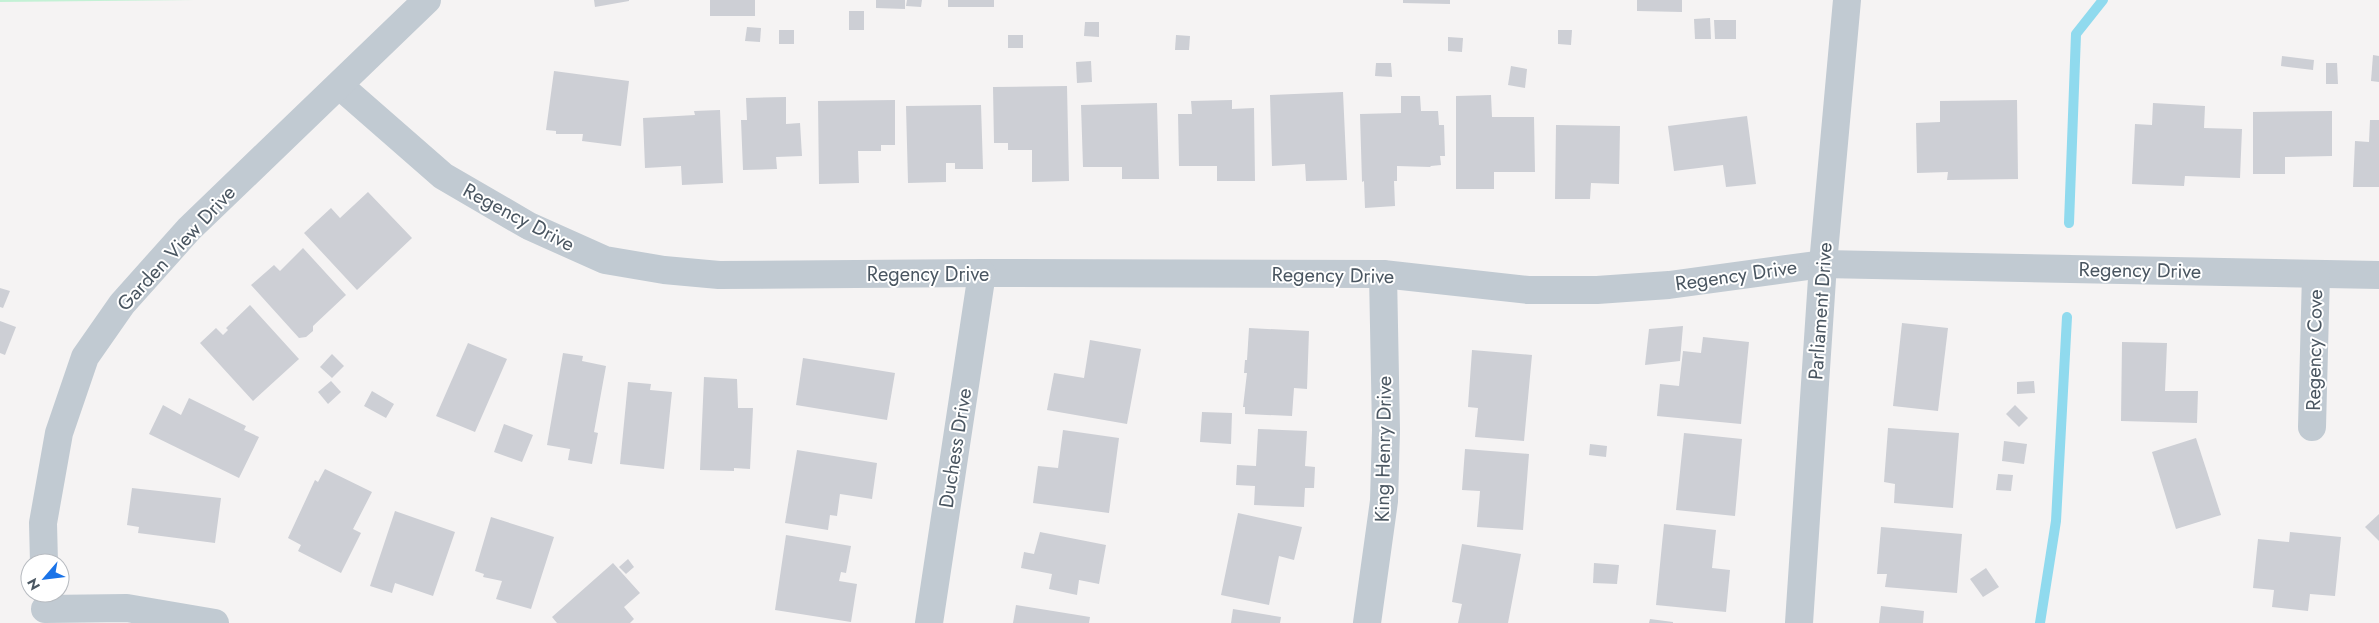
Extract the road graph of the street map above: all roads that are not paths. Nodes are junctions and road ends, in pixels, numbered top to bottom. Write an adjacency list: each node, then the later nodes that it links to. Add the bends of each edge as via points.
1 (427, 0): 3 (street, Garden View Drive)
2 (1846, 0): 4 (street, Parliament Drive)
3 (340, 86): 5 (street, Regency Drive, via 443,176 529,226 605,260 719,275); 10 (street, Garden View Drive, via 188,229 122,304 85,357 59,433 43,523)
4 (1823, 264): 6 (street, Regency Drive, via 1669,285 1597,290 1528,290); 7 (street, Regency Drive); 15 (street, Parliament Drive)
5 (982, 273): 6 (street, Regency Drive); 13 (street, Duchess Drive)
6 (1383, 274): 14 (street, King Henry Drive, via 1384,501)
7 (2316, 274): 8 (street, Regency Drive); 9 (street, Regency Cove)
8 (2379, 274)
9 (2312, 427)
10 (44, 553)
11 (45, 608): 12 (street, via 128,608)
12 (215, 623)
13 (929, 623)
14 (1367, 623)
15 (1799, 623)

